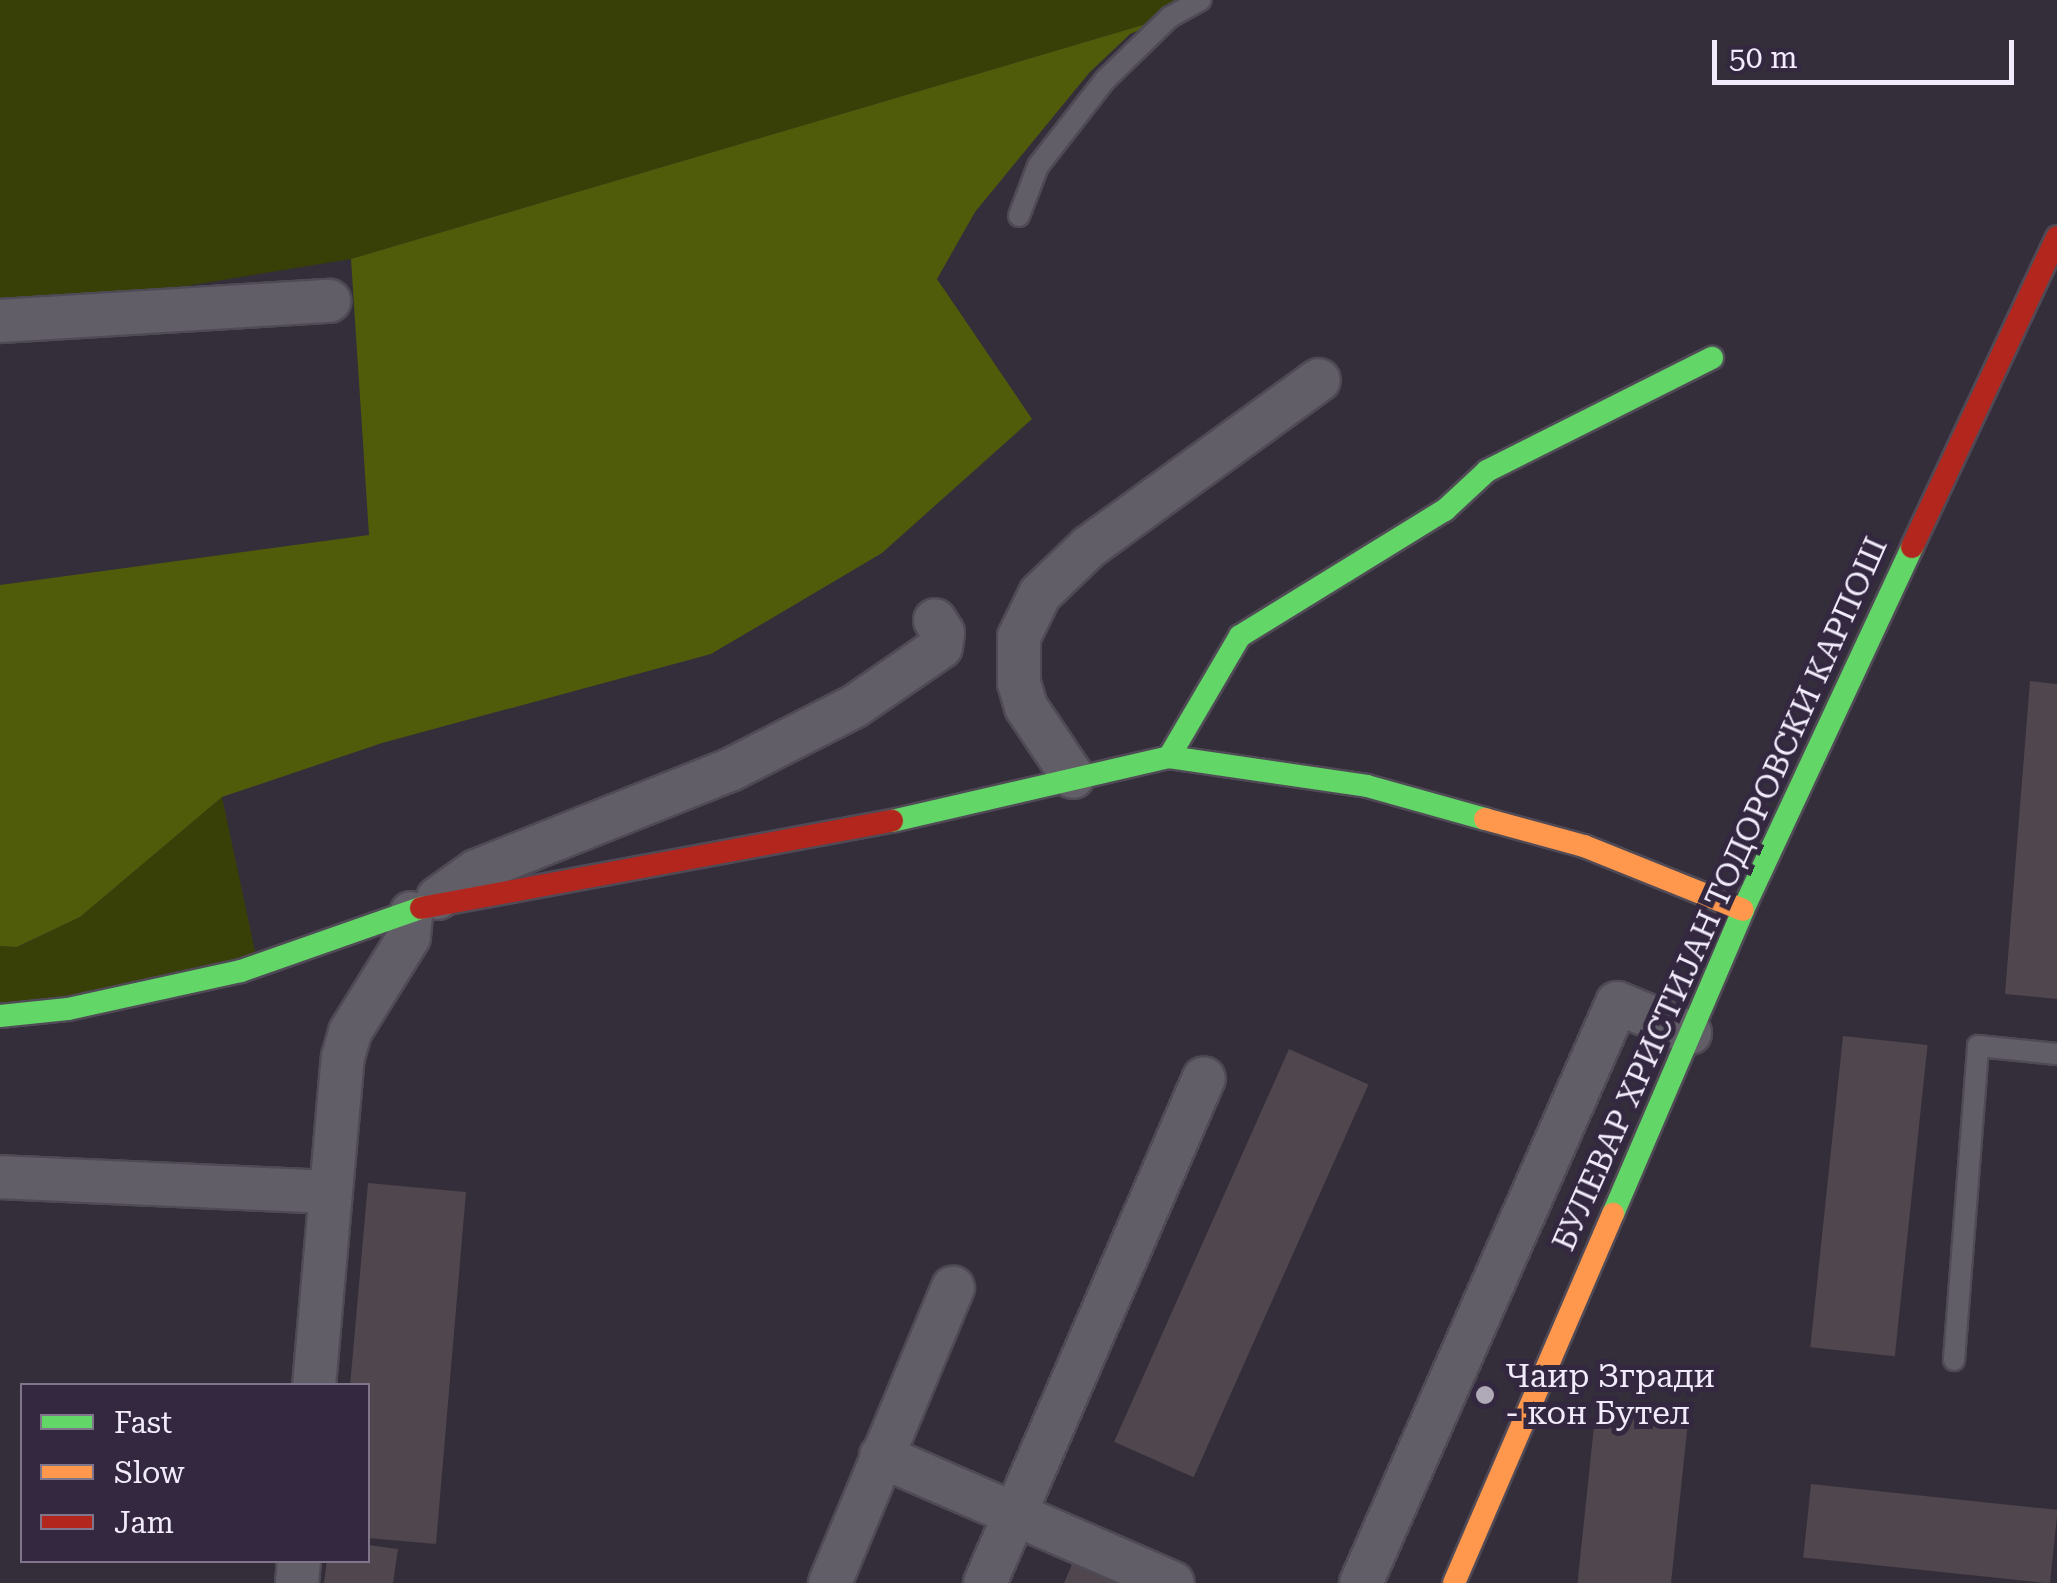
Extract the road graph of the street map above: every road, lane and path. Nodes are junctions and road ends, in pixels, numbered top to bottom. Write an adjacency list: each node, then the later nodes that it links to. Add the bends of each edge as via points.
1 (1200, 0): 2 (lane, via 1170,17 1106,80 1038,166)
2 (1019, 216)
3 (2057, 237): 12 (street, БУЛЕВАР ХРИСТИЈАН ТОДОРОВСКИ КАРПОШ)
4 (329, 302): 5 (street)
5 (0, 322)
6 (1712, 358): 9 (street, via 1487,471 1444,510 1240,636)
7 (1319, 380): 10 (street, via 1089,548 1040,594 1019,638 1019,682 1026,707)
8 (935, 620): 11 (street, via 941,647 855,706 730,770 476,871)
9 (1169, 757): 10 (street); 12 (street, via 1367,786 1584,846)
10 (1073, 777): 11 (street, via 916,817)
11 (421, 909): 13 (street, via 241,971 68,1009); 18 (street, via 350,1032)
12 (1743, 910): 14 (street, БУЛЕВАР ХРИСТИЈАН ТОДОРОВСКИ КАРПОШ)
13 (0, 1016)
14 (1690, 1033): 27 (street, via 1617,1004); 28 (street, БУЛЕВАР ХРИСТИЈАН ТОДОРОВСКИ КАРПОШ)
15 (2057, 1054): 20 (lane, via 1978,1046)
16 (1204, 1078): 23 (street)
17 (0, 1178): 18 (street)
18 (331, 1192): 21 (street)
19 (953, 1288): 22 (street)
20 (1954, 1360)
21 (314, 1383)
22 (881, 1456): 23 (street); 24 (street)
23 (1013, 1515): 25 (street); 26 (street)
24 (830, 1583)
25 (985, 1583)
26 (1173, 1583)
27 (1361, 1583)
28 (1454, 1583)

